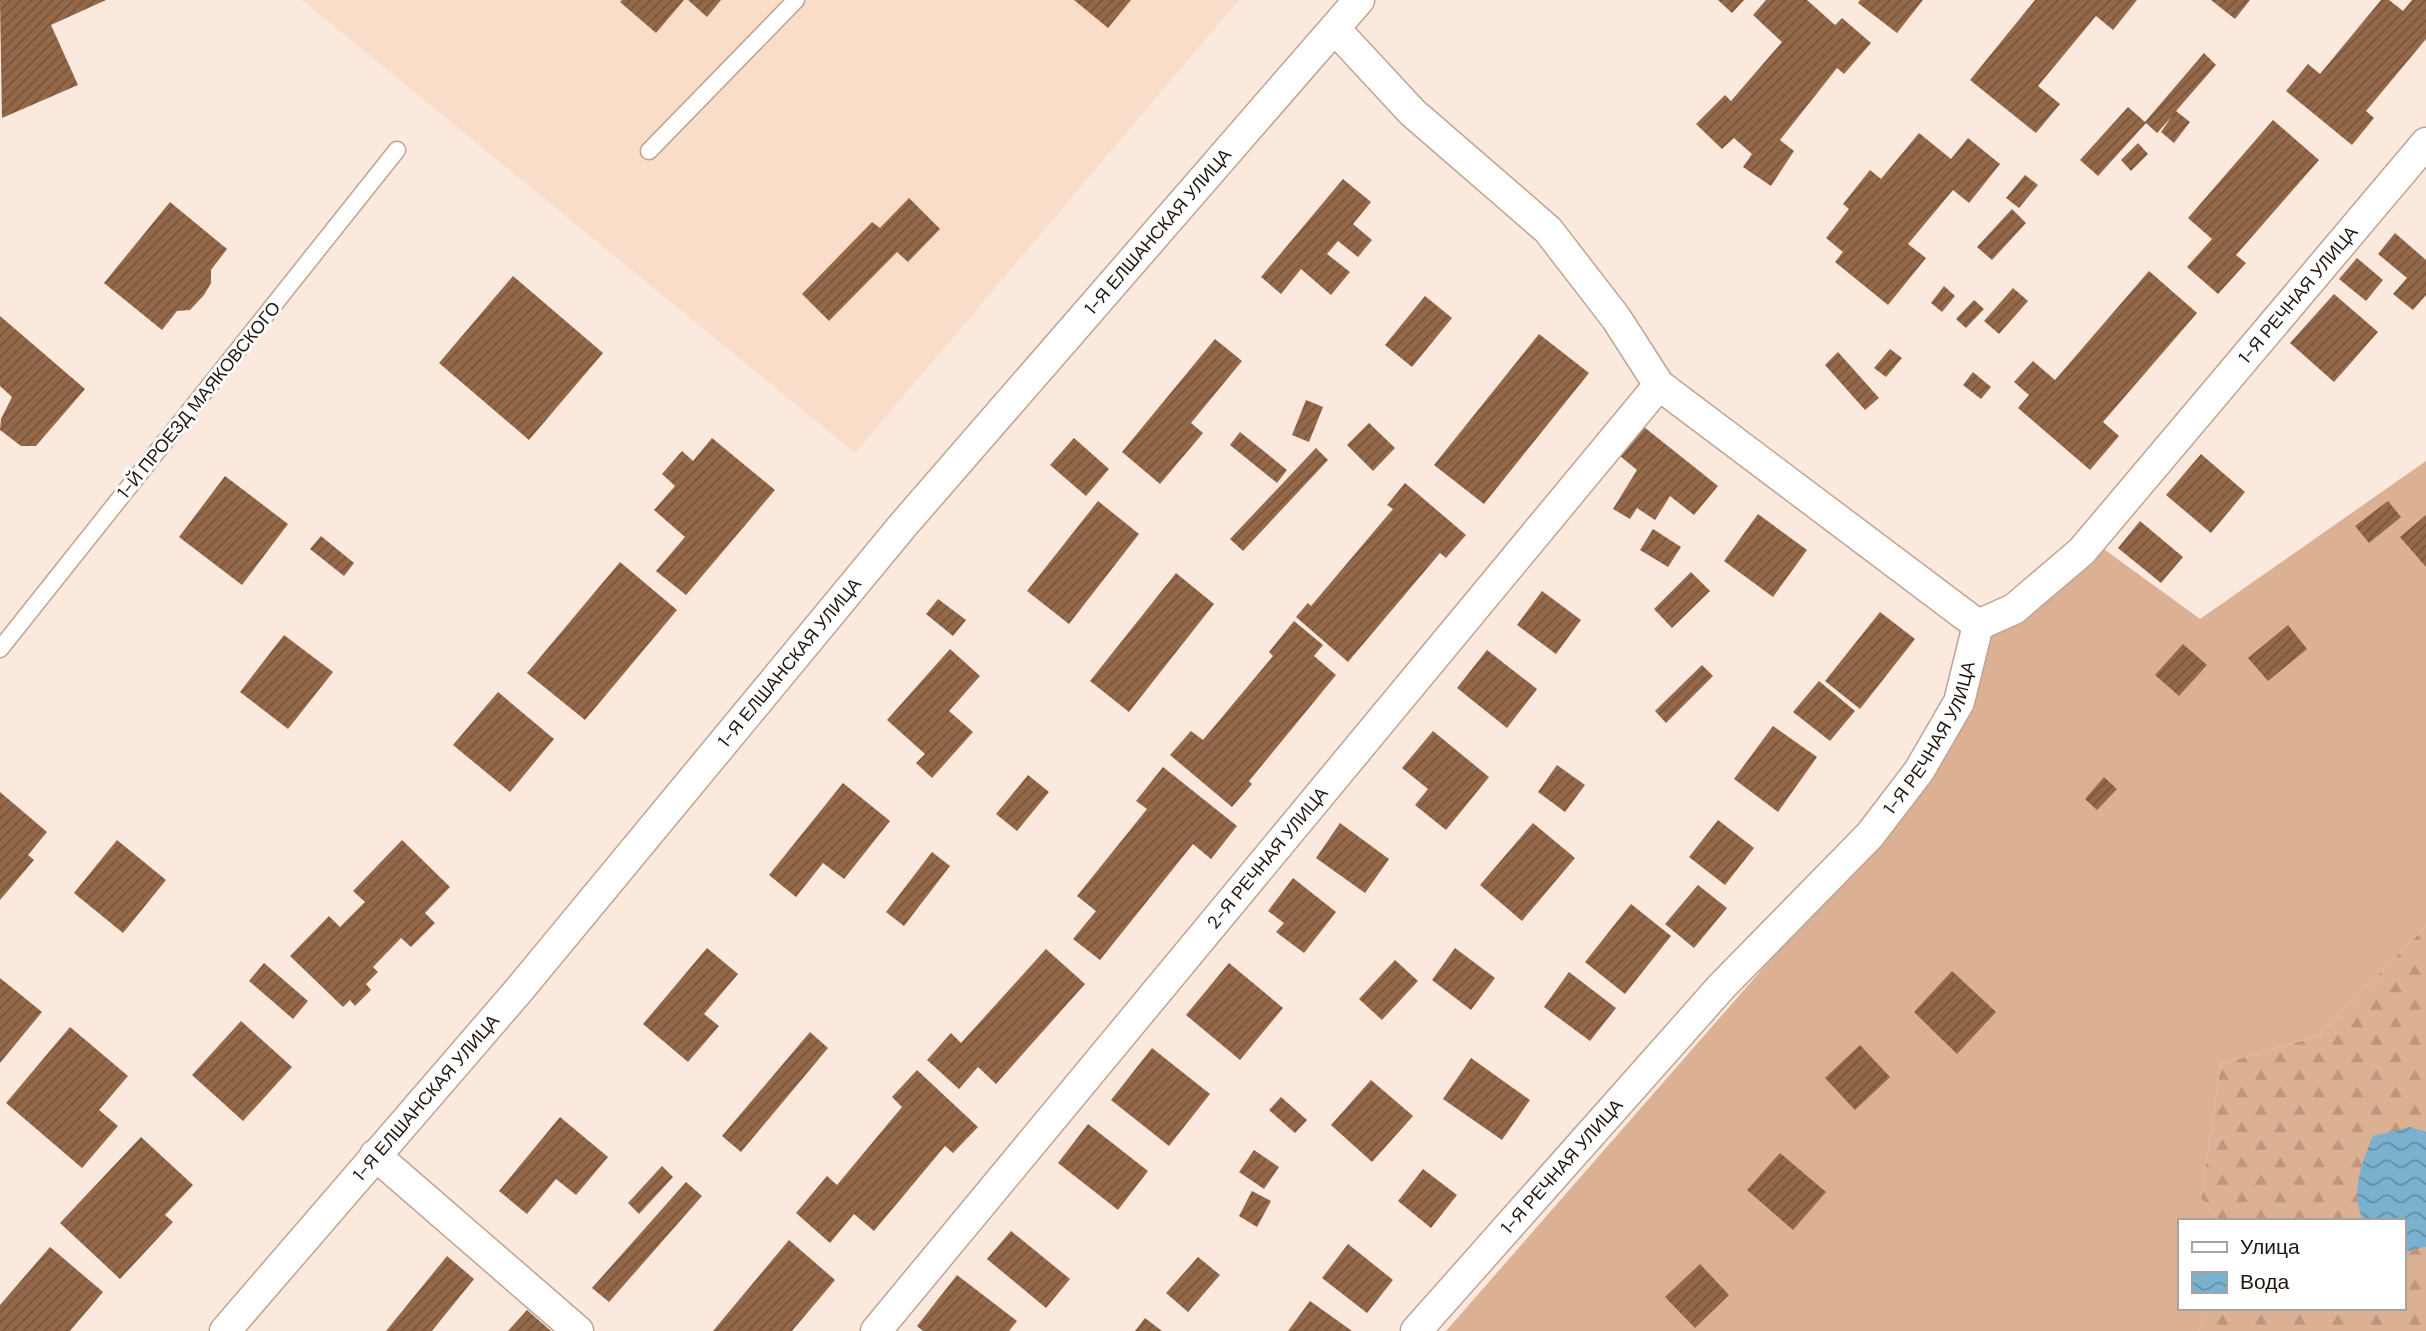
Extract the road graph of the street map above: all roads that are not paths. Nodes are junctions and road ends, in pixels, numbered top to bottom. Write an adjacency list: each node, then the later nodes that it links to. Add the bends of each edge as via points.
1 (796, 0): 6 (lane)
2 (1359, 0): 3 (street, 1-Я ЕЛШАНСКАЯ УЛИЦА)
3 (1335, 29): 7 (street, via 1412,112 1548,230 1616,318); 10 (street, 1-Я ЕЛШАНСКАЯ УЛИЦА, via 897,531 519,990)
4 (2426, 143): 8 (street, 1-Я РЕЧНАЯ УЛИЦА, via 2082,551 2014,609)
5 (397, 150): 9 (lane, 1-Й ПРОЕЗД МАЯКОВСКОГО)
6 (649, 151)
7 (1658, 385): 8 (street); 13 (street, 2-Я РЕЧНАЯ УЛИЦА)
8 (1978, 625): 14 (street, 1-Я РЕЧНАЯ УЛИЦА, via 1959,702 1920,771 1878,825 1722,986)
9 (0, 649)
10 (375, 1154): 11 (street, 1-Я ЕЛШАНСКАЯ УЛИЦА); 12 (street)
11 (225, 1331)
12 (578, 1331)
13 (876, 1331)
14 (1416, 1331)

